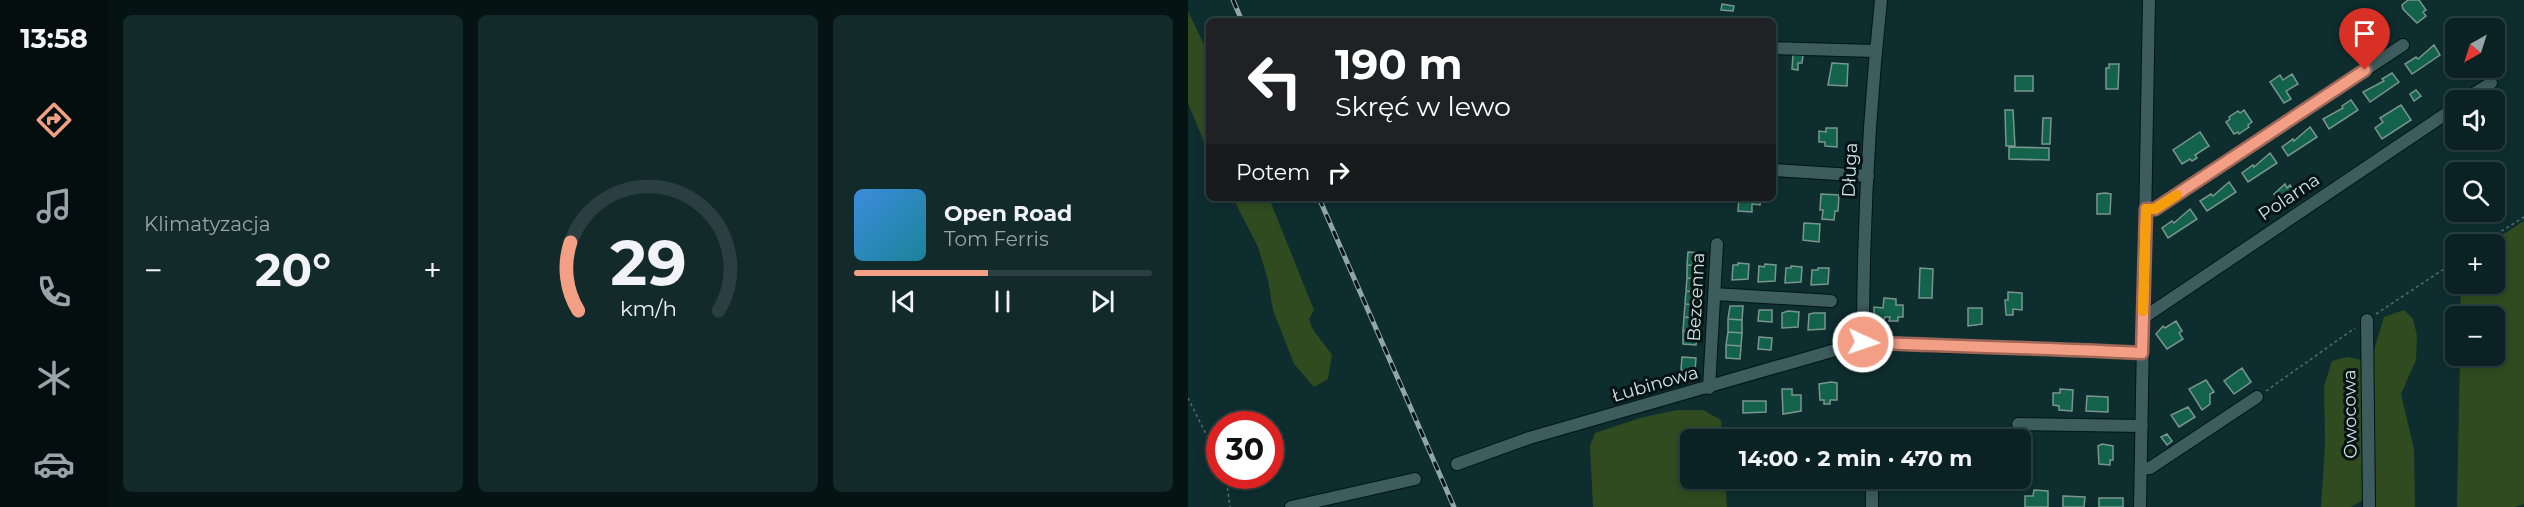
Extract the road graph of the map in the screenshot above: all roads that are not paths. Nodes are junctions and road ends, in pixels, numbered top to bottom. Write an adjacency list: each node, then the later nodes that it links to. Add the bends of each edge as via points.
1 (1881, 0): 5 (street, Długa)
2 (2149, 0): 11 (street)
3 (2403, 45): 11 (street, via 2155,209)
4 (1776, 48): 5 (street)
5 (1875, 51): 10 (street, Długa)
6 (2491, 82): 7 (street)
7 (2479, 90)
8 (2445, 113): 15 (street, Polarna)
9 (1776, 170): 10 (street)
10 (1868, 176): 17 (street, Długa)
11 (2146, 209): 15 (street)
12 (1717, 244): 13 (street, Bezcenna)
13 (1714, 294): 14 (street); 19 (street, Bezcenna)
14 (1831, 301)
15 (2143, 318): 18 (street)
16 (2367, 320): 30 (street, Owocowa)
17 (1863, 342): 18 (street, Łubinowa); 19 (street, Łubinowa)
18 (2142, 353): 22 (street)
19 (1709, 388): 23 (street, Łubinowa, via 1529,438)
20 (2257, 397): 24 (street, via 2150,468)
21 (2018, 424): 22 (street)
22 (2142, 426): 24 (street)
23 (1457, 464)
24 (2141, 470): 29 (street)
25 (1415, 479): 27 (street)
26 (1872, 489): 28 (street)
27 (1291, 507)
28 (1872, 507)
29 (2140, 507)
30 (2369, 507)

